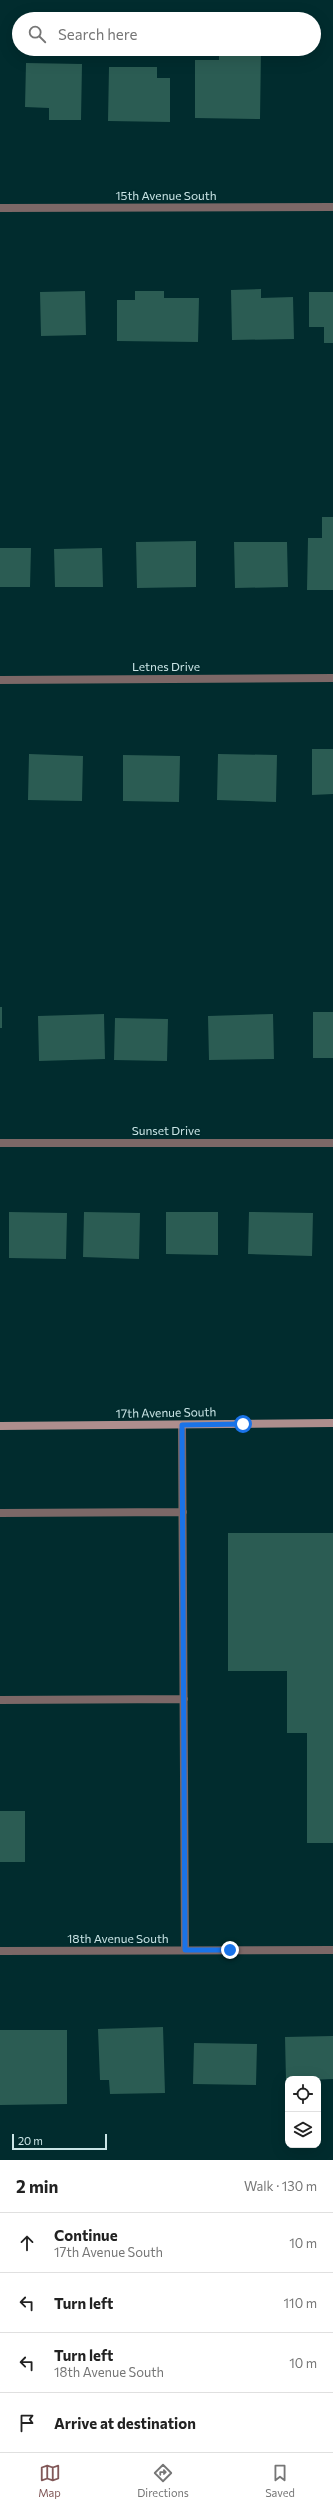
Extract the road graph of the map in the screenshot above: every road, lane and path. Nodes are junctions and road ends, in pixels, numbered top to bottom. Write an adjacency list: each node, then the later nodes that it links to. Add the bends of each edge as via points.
1 (333, 207): 2 (street, 15th Avenue South)
2 (0, 208)
3 (333, 678): 4 (street, Letnes Drive)
4 (0, 680)
5 (0, 1143): 6 (street, Sunset Drive)
6 (333, 1143)
7 (333, 1423): 8 (street, 17th Avenue South)
8 (182, 1425): 9 (street, 17th Avenue South); 11 (street)
9 (0, 1426)
10 (0, 1512): 11 (street)
11 (183, 1512): 12 (street)
12 (184, 1699): 13 (street); 14 (street)
13 (0, 1700)
14 (185, 1950): 15 (street, 18th Avenue South); 16 (street, 18th Avenue South)
15 (333, 1950)
16 (0, 1951)

